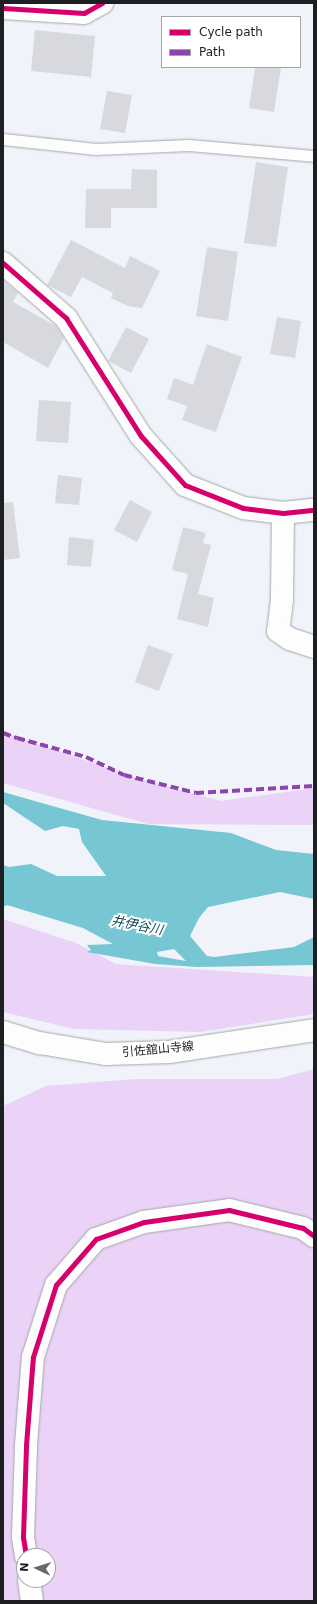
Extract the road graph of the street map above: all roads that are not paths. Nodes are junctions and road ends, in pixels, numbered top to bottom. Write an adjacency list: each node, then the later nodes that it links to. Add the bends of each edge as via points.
1 (102, 3): 2 (street, via 84,13)
2 (3, 8)
3 (3, 138): 4 (lane, via 95,149 189,144)
4 (314, 156)
5 (3, 263): 7 (street, via 66,318 141,436 185,485 243,508)
6 (314, 510): 7 (street)
7 (283, 513): 8 (street, via 282,600 278,631 290,639)
8 (314, 647)
9 (314, 1030): 10 (street, 引佐舘山寺線, via 169,1052 106,1054 40,1043)
10 (3, 1032)
11 (314, 1236): 12 (street, via 303,1228 229,1210 144,1222 96,1239 56,1285 33,1357 26,1445)
12 (25, 1548)
13 (30, 1588): 14 (street)
14 (32, 1601)

